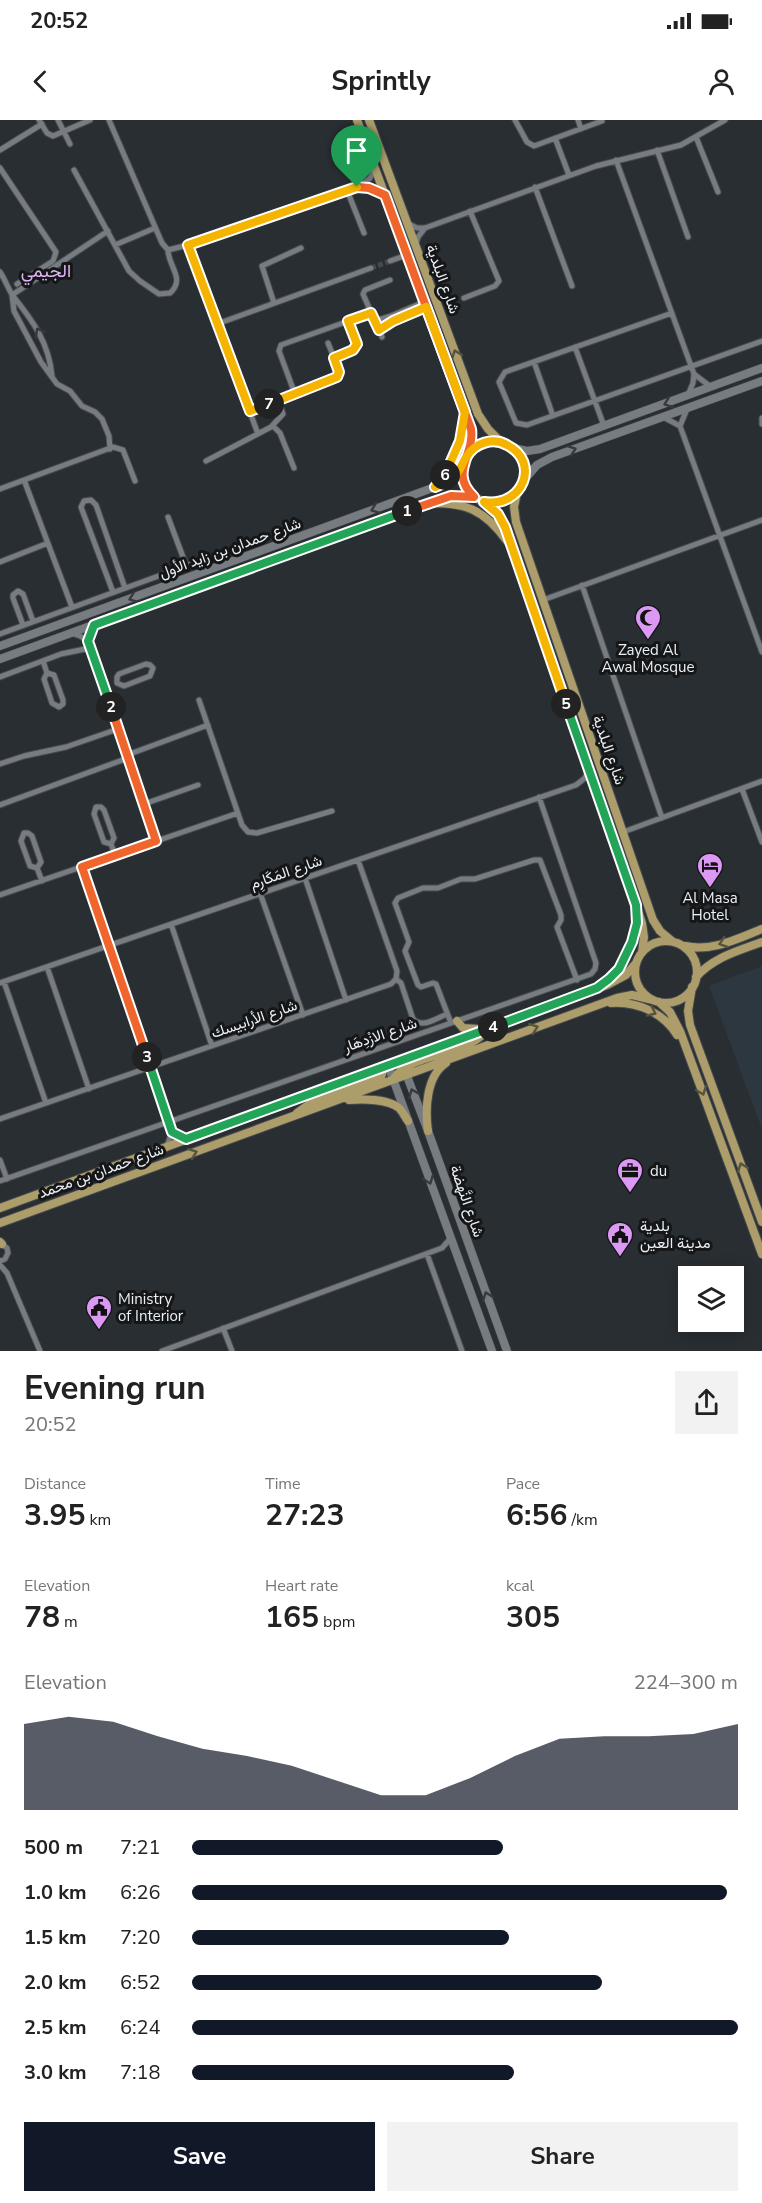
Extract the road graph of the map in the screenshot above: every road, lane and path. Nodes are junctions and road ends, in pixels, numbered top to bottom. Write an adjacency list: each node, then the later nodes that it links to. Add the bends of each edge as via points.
1 (58, 120): 12 (street)
2 (90, 120): 12 (street)
3 (109, 120): 30 (street)
4 (357, 120): 20 (main road, شارع البلدية)
5 (369, 120): 29 (main road, شارع البلدية)
6 (514, 120): 14 (street, via 530,145)
7 (578, 120): 11 (street)
8 (725, 120): 13 (street)
9 (602, 121): 11 (street)
10 (41, 122): 12 (street, via 51,135); 16 (street)
11 (581, 129): 14 (street)
12 (63, 132): 15 (street)
13 (696, 137): 17 (street); 26 (street)
14 (555, 138): 22 (street)
15 (70, 144)
16 (0, 150)
17 (657, 150): 18 (street); 34 (street)
18 (616, 160): 22 (street); 54 (street)
19 (0, 168): 46 (street, via 56,252 53,261)
20 (375, 168): 23 (street, via 367,181); 27 (main road, شارع البلدية)
21 (74, 170): 32 (street)
22 (569, 175): 24 (street)
23 (357, 187): 25 (street); 27 (street)
24 (535, 188): 28 (street); 48 (street)
25 (347, 190): 33 (street); 37 (street)
26 (718, 192)
27 (385, 195): 40 (main road, شارع البلدية)
28 (470, 211): 31 (street); 50 (street, via 499,281)
29 (407, 222): 31 (street); 35 (main road, شارع البلدية)
30 (155, 228): 36 (street); 39 (street)
31 (425, 228): 35 (street)
32 (108, 231): 36 (street); 49 (street)
33 (364, 233)
34 (688, 237)
35 (416, 244): 86 (main road, شارع البلدية, one-way to 35, via 478,414)
36 (115, 245): 39 (street, via 136,278 163,295 174,290 177,283)
37 (188, 245): 39 (street); 57 (street)
38 (301, 248): 51 (street, via 262,266)
39 (168, 250)
40 (406, 255): 41 (street); 52 (main road, شارع البلدية)
41 (390, 261)
42 (371, 268): 51 (street)
43 (0, 272): 45 (street)
44 (390, 280): 53 (street, via 363,292)
45 (7, 283): 47 (street); 49 (street)
46 (17, 284)
47 (0, 285)
48 (572, 286)
49 (12, 295): 68 (street, via 14,311 36,355); 68 (street, one-way to 49, via 45,344)
50 (464, 298)
51 (274, 303): 57 (street)
52 (425, 304): 56 (street); 58 (street); 77 (main road, شارع البلدية)
53 (371, 313): 55 (street); 56 (street)
54 (672, 313): 62 (street); 65 (street)
55 (348, 321): 63 (street, via 356,346); 71 (street, via 279,347)
56 (375, 321): 58 (street)
57 (217, 324): 76 (street)
58 (379, 330): 59 (street)
59 (382, 337)
60 (762, 341): 65 (street)
61 (328, 342): 63 (street)
62 (575, 347): 64 (street); 74 (street)
63 (334, 358): 71 (street, via 337,377)
64 (534, 362): 78 (street); 78 (street, via 504,372 499,382 519,425)
65 (691, 367): 67 (street); 74 (street)
66 (762, 368): 70 (main road)
67 (694, 374): 70 (street); 72 (street)
68 (52, 376): 88 (street, via 82,406 102,419)
69 (762, 381): 75 (main road)
70 (711, 387): 72 (main road)
71 (294, 394): 73 (street)
72 (688, 395): 83 (main road, one-way to 83)
73 (278, 400): 76 (street); 82 (street, via 283,414)
74 (595, 401): 78 (street); 83 (street)
75 (688, 408): 79 (main road); 84 (street)
76 (250, 411): 85 (street)
77 (465, 412): 89 (main road, شارع البلدية, via 472,436); 96 (main road, via 456,455)
78 (553, 416)
79 (663, 417): 84 (street); 95 (main road, one-way to 79, via 537,465 552,457)
80 (762, 418): 81 (street)
81 (762, 424)
82 (273, 426): 85 (street); 92 (street, via 279,431)
83 (604, 426): 87 (main road, via 540,449)
84 (680, 426): 104 (street)
85 (258, 434): 90 (street)
86 (501, 442): 87 (main road); 89 (main road, via 483,443)
87 (513, 448): 95 (main road, via 524,466)
88 (110, 449): 93 (street); 94 (street, via 123,450)
89 (468, 454): 91 (main road)
90 (206, 461)
91 (463, 465): 96 (main road, شارع حمدان بن زايد الأول, via 453,477); 99 (main road, via 465,486)
92 (294, 468)
93 (24, 480): 97 (street); 105 (street)
94 (135, 481)
95 (523, 481): 98 (main road)
96 (435, 487): 116 (main road, شارع حمدان بن زايد الأول, one-way to 116)
97 (0, 489)
98 (517, 493): 100 (main road, via 502,502); 115 (main road, شارع البلدية, via 516,522)
99 (474, 497): 100 (main road); 101 (main road, شارع حمدان بن زايد الأول, via 451,496)
100 (484, 502): 106 (main road, شارع البلدية, via 502,520)
101 (426, 503): 106 (main road, via 456,503 475,511 497,527); 121 (main road, شارع حمدان بن زايد الأول)
102 (168, 517): 109 (street)
103 (762, 520): 104 (street)
104 (719, 535): 110 (street); 127 (street)
105 (48, 543): 107 (street); 117 (street)
106 (513, 549): 139 (main road, شارع البلدية)
107 (0, 562)
108 (194, 563): 109 (street)
109 (186, 566): 111 (street)
110 (582, 585): 115 (street); 150 (street)
111 (125, 588): 112 (street); 112 (street, via 96,505 87,499 81,507)
112 (113, 592): 113 (street)
113 (101, 597): 114 (street); 116 (street)
114 (94, 599): 117 (street); 118 (street)
115 (543, 600): 151 (main road, شارع البلدية)
116 (112, 605): 118 (main road, شارع حمدان بن زايد الأول)
117 (72, 607): 119 (street)
118 (92, 613): 125 (main road, شارع حمدان بن زايد الأول)
119 (33, 621): 120 (street); 120 (street, via 23,594 15,592 13,598)
120 (23, 625): 122 (street)
121 (94, 625): 123 (main road, شارع حمدان بن زايد الأول); 124 (street)
122 (0, 633)
123 (71, 633): 124 (street); 128 (main road, شارع حمدان بن زايد الأول)
124 (88, 641): 126 (street)
125 (0, 646)
126 (90, 648): 129 (street); 133 (street)
127 (762, 649)
128 (0, 659)
129 (43, 661): 130 (street); 131 (street)
130 (47, 673): 130 (street, via 44,679 52,704 59,707 63,700 54,675)
131 (0, 677)
132 (117, 682): 132 (street, via 124,686 150,676 153,668 146,664 119,674); 133 (street)
133 (103, 686): 136 (street)
134 (199, 700): 135 (street)
135 (208, 725): 137 (street); 149 (street)
136 (118, 729): 137 (street); 138 (street)
137 (127, 757): 146 (street); 147 (street)
138 (0, 764)
139 (588, 767): 141 (street); 144 (main road, شارع البلدية)
140 (762, 781): 143 (street)
141 (579, 783): 144 (street); 145 (street, شارع المَكَارِم)
142 (198, 784): 146 (street)
143 (742, 789): 150 (street); 153 (street)
144 (596, 790): 163 (main road, شارع البلدية)
145 (539, 797): 156 (street, شارع المَكَارِم); 175 (street, شارع الازْدِهَار, via 596,963 594,972)
146 (144, 804): 152 (street)
147 (0, 805)
148 (332, 811): 149 (street, via 254,834 244,828)
149 (238, 813): 152 (street)
150 (662, 818): 151 (street)
151 (623, 832): 166 (main road, شارع البلدية, via 653,920)
152 (156, 841): 155 (street)
153 (762, 842)
154 (111, 844): 154 (street, via 104,842 94,814 96,807 104,810 114,838); 155 (street)
155 (115, 855): 157 (street)
156 (358, 860): 159 (street, شارع المَكَارِم); 174 (street, via 397,971)
157 (82, 867): 160 (street); 168 (street)
158 (37, 868): 158 (street, via 31,867 20,839 24,833 32,836 41,862); 160 (street)
159 (305, 878): 161 (street, شارع المَكَارِم); 179 (street)
160 (42, 881): 162 (street)
161 (260, 894): 164 (street, شارع المَكَارِم); 183 (street)
162 (0, 895)
163 (636, 905): 170 (main road, شارع البلدية, via 644,930); 178 (main road, via 632,942 619,969)
164 (171, 924): 168 (street, شارع المَكَارِم); 186 (street)
165 (762, 929): 169 (main road, one-way to 169, via 708,948)
166 (672, 942): 169 (main road); 170 (main road, via 659,942)
167 (762, 942): 173 (main road, via 718,959)
168 (109, 946): 172 (street, شارع المَكَارِم); 190 (street)
169 (683, 946): 173 (main road, via 695,963)
170 (642, 952): 171 (main road)
171 (636, 963): 178 (main road, شارع حمدان بن محمد, via 621,978); 180 (main road, via 636,981)
172 (47, 967): 176 (street, شارع المَكَارِم); 194 (street)
173 (696, 977): 177 (main road)
174 (396, 979): 179 (street, شارع الأرابيسك); 182 (street, via 416,1023)
175 (577, 980): 182 (street, via 557,927 561,915 540,860 476,879 423,888 394,903 410,943 405,951 418,985 436,984); 184 (street, شارع الازْدِهَار)
176 (2, 983): 196 (street)
177 (692, 987): 180 (main road, via 674,1001); 209 (main road, one-way to 177, via 690,1025)
178 (597, 988): 185 (main road, شارع حمدان بن محمد)
179 (346, 1000): 183 (street, شارع الأرابيسك)
180 (656, 1001): 181 (main road, شارع حمدان بن محمد, via 625,996); 188 (main road, via 670,1012)
181 (596, 1006): 187 (main road, شارع حمدان بن محمد, one-way to 181); 188 (main road, one-way to 188, via 628,1004 657,1014 669,1022)
182 (447, 1014): 184 (street)
183 (303, 1015): 186 (street, شارع الأرابيسك)
184 (454, 1022): 185 (main road, via 466,1029); 200 (street, شارع الازْدِهَار)
185 (487, 1029): 191 (main road, شارع حمدان بن محمد)
186 (212, 1046): 190 (street, شارع الأرابيسك)
187 (463, 1054): 191 (main road, شارع حمدان بن محمد); 201 (main road, via 440,1066 433,1078)
188 (688, 1055): 217 (main road, one-way to 217)
189 (388, 1065): 191 (main road, شارع حمدان بن محمد); 192 (main road, شارع حمدان بن محمد); 193 (main road, شارع النَّهضة)
190 (150, 1068): 194 (street, شارع الأرابيسك); 200 (street)
191 (404, 1068): 193 (main road, شارع حمدان بن محمد); 201 (main road, شارع النَّهضة, one-way to 191)
192 (379, 1069): 197 (main road, via 383,1071 381,1077 310,1103); 203 (main road, شارع حمدان بن محمد)
193 (393, 1080): 195 (main road, شارع حمدان بن محمد); 199 (main road, شارع النَّهضة)
194 (89, 1089): 196 (street, شارع الأرابيسك)
195 (337, 1101): 197 (main road, شارع حمدان بن محمد); 199 (main road, via 362,1099 392,1104)
196 (46, 1103): 198 (street, شارع الأرابيسك)
197 (295, 1115): 210 (main road, شارع حمدان بن محمد, one-way to 197)
198 (0, 1119)
199 (408, 1121): 207 (main road, شارع النَّهضة, one-way to 207)
200 (169, 1122): 202 (street); 206 (street, شارع الازْدِهَار)
201 (428, 1131): 211 (main road, شارع النَّهضة)
202 (172, 1132): 203 (street); 204 (street)
203 (186, 1139): 204 (main road, شارع حمدان بن محمد)
204 (166, 1147): 208 (main road, شارع حمدان بن محمد)
205 (0, 1160): 206 (street)
206 (3, 1180)
207 (438, 1204): 211 (main road, via 451,1204); 212 (main road, شارع النَّهضة)
208 (0, 1208)
209 (762, 1222)
210 (0, 1223)
211 (466, 1238): 227 (main road, شارع النَّهضة, one-way to 211)
212 (450, 1239): 214 (street); 215 (main road, شارع النَّهضة)
213 (1, 1243): 218 (street, via 8,1250)
214 (442, 1248): 215 (street); 216 (street)
215 (455, 1252): 226 (main road, شارع النَّهضة)
216 (427, 1254): 221 (street); 225 (street)
217 (762, 1254)
218 (7, 1257): 219 (street); 220 (street)
219 (0, 1263): 220 (street)
220 (7, 1273): 222 (street)
221 (223, 1328): 223 (street); 224 (street)
222 (40, 1351)
223 (162, 1351)
224 (232, 1351)
225 (462, 1351)
226 (492, 1351)
227 (507, 1351)

